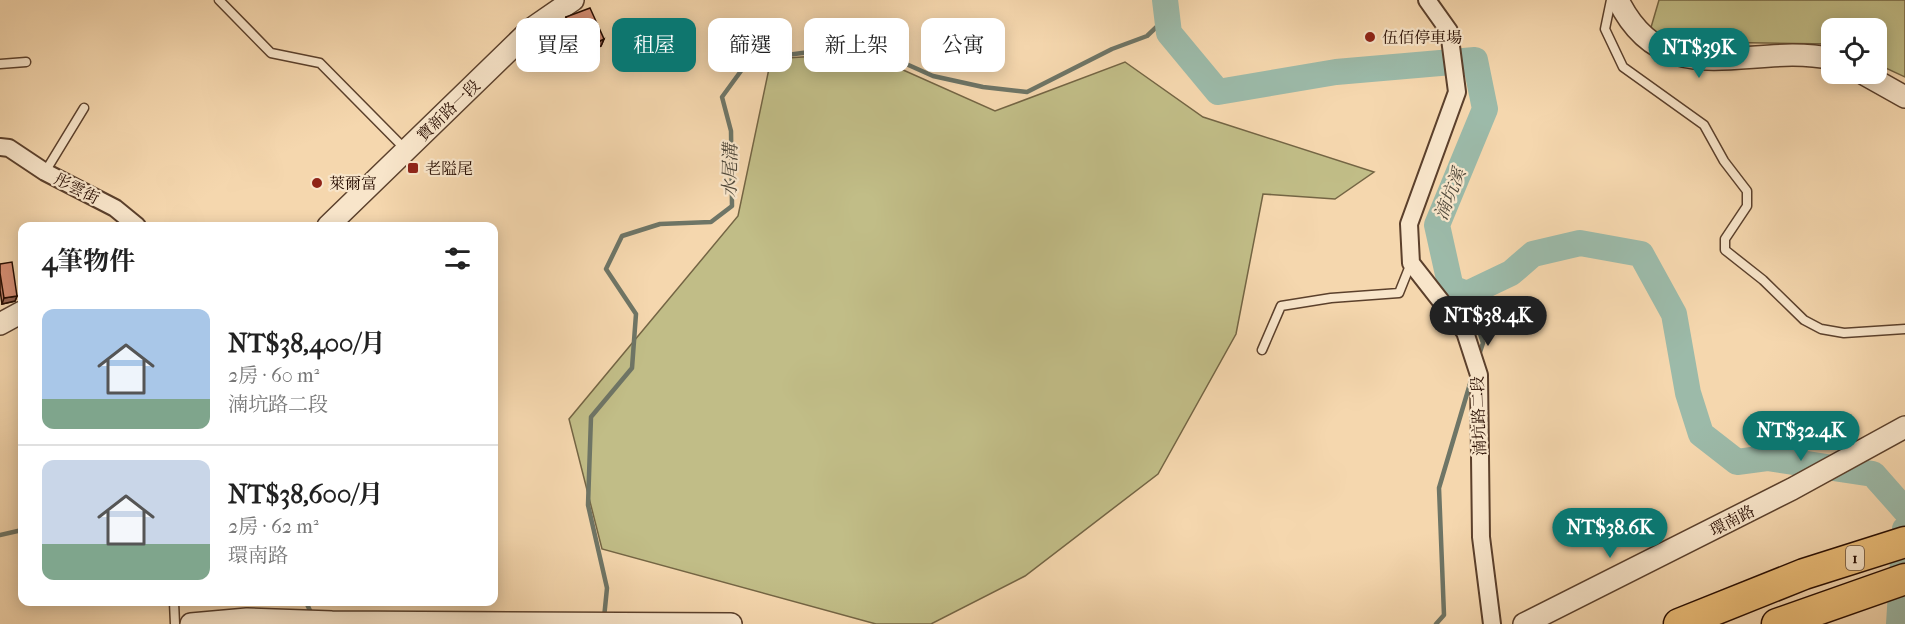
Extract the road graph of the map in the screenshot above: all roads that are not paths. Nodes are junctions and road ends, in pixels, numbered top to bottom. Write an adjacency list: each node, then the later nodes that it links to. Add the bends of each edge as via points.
1 (219, 0): 13 (lane, via 271,53 320,63)
2 (573, 0): 13 (street, 寶新路一段, via 531,29)
3 (1427, 0): 17 (street, via 1449,31 1457,92 1409,224)
4 (1611, 0): 20 (lane, via 1605,30 1623,67 1704,124 1746,191 1746,206 1725,239 1725,250 1804,320 1821,329 1844,333)
5 (1618, 0): 6 (street, via 1628,21 1653,46 1702,60 1806,54)
6 (1821, 57)
7 (26, 62): 8 (lane)
8 (0, 64)
9 (1882, 84): 10 (street)
10 (1905, 97)
11 (84, 108): 14 (lane, 彤雲街)
12 (0, 147): 14 (street, 彤雲街, via 9,148)
13 (406, 150): 16 (street, 寶新路一段)
14 (45, 172): 15 (street, 彤雲街, via 115,208)
15 (132, 222)
16 (332, 222)
17 (1411, 263): 21 (lane, via 1399,293 1281,306); 30 (street, 湳坑路二段, via 1465,332 1479,375 1481,537)
18 (18, 314): 19 (street)
19 (0, 324)
20 (1905, 329)
21 (1262, 350)
22 (1905, 427): 31 (street, 環南路)
23 (1905, 542): 32 (highway, 1, via 1804,574)
24 (1905, 579): 33 (highway, 1)
25 (174, 606): 27 (lane)
26 (560, 623): 28 (street, via 247,619); 29 (street)
27 (174, 624)
28 (191, 624)
29 (731, 624)
30 (1492, 624)
31 (1524, 624)
32 (1679, 624)
33 (1777, 624)

